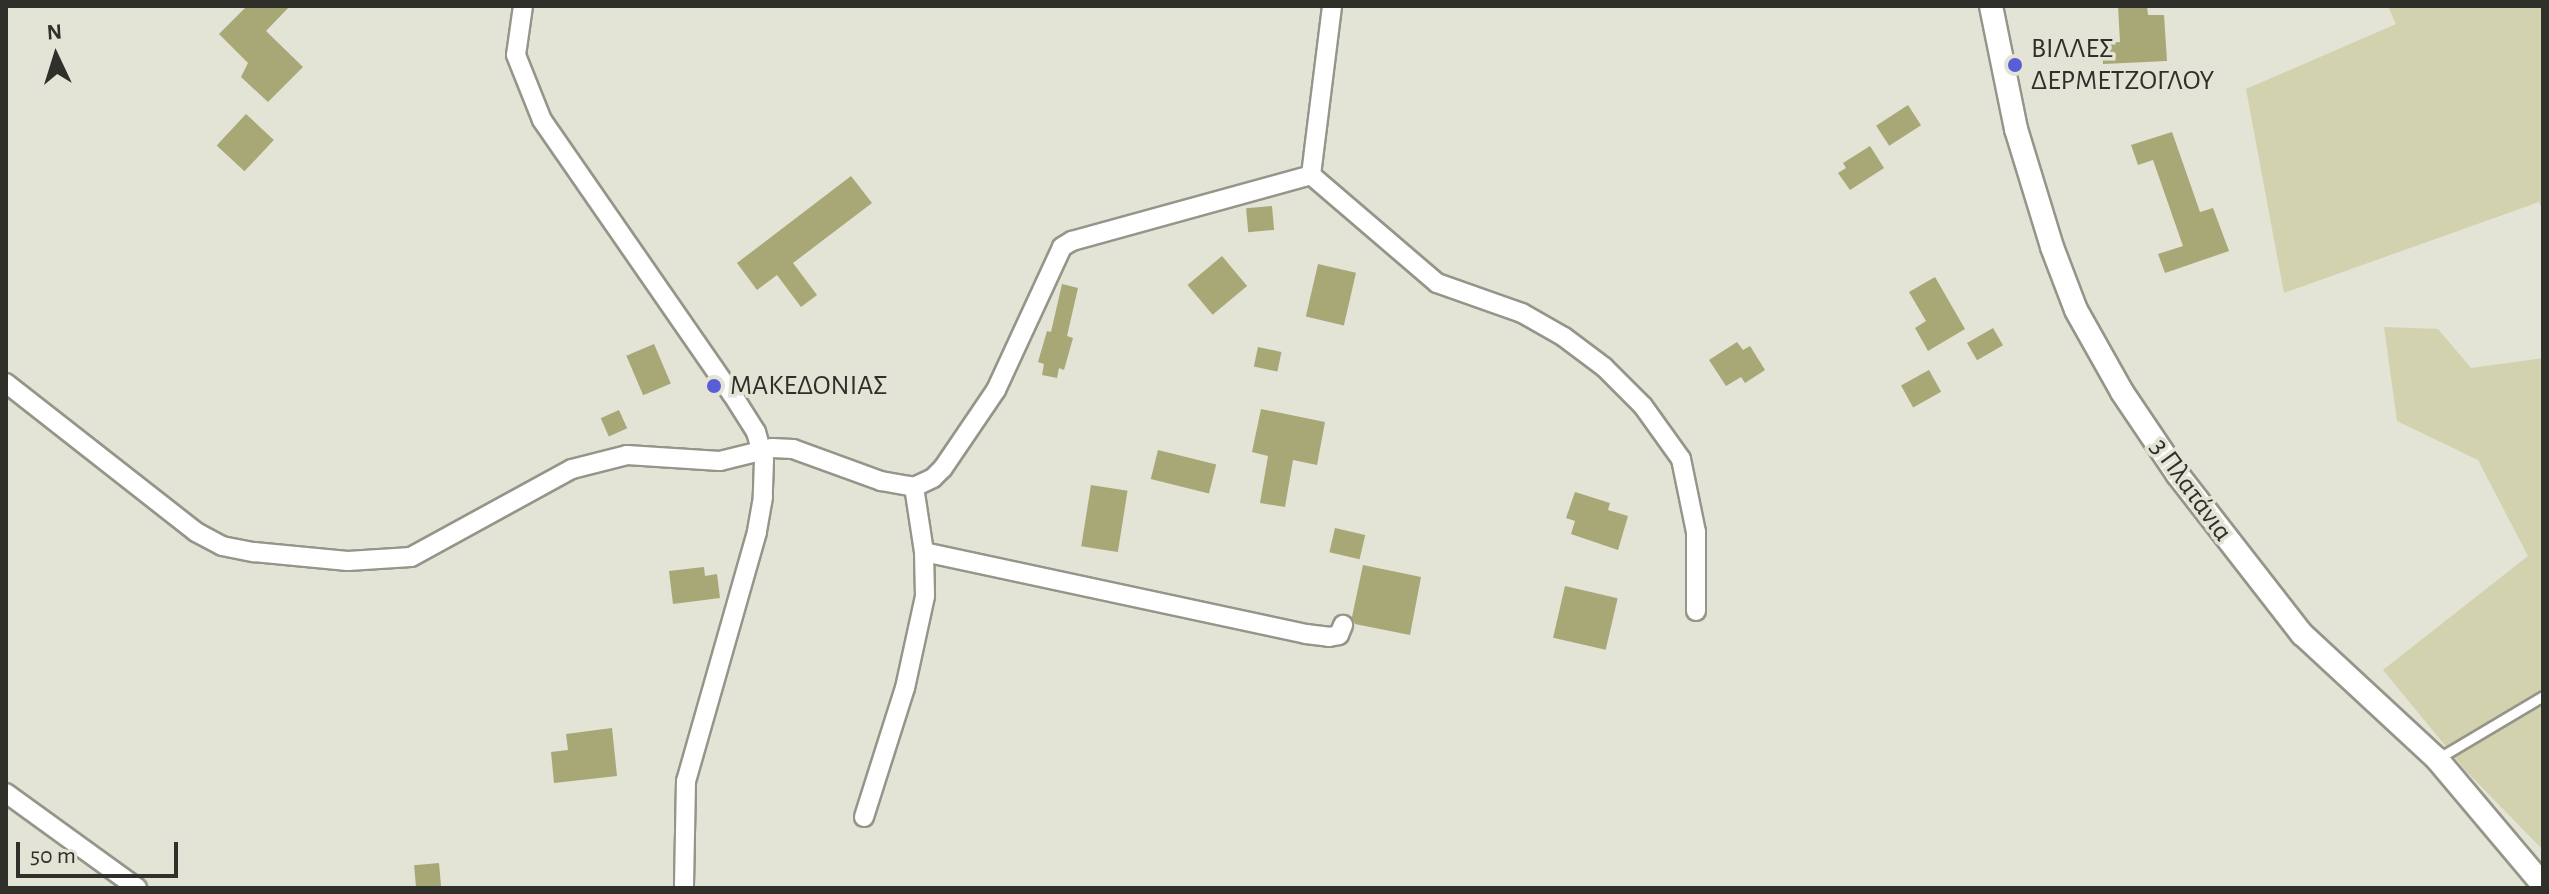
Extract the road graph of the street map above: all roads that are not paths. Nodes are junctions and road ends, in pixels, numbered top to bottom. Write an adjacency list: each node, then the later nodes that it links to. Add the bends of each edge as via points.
1 (523, 6): 6 (street, via 516,55 542,120 732,394)
2 (1332, 6): 4 (street)
3 (1991, 6): 12 (street, 3 Πλατάνια, via 2031,182 2061,273 2104,363 2178,475 2273,599 2320,651)
4 (1311, 175): 7 (street, via 1062,247 996,390 943,468); 9 (street, via 1437,283 1522,313 1564,337 1643,406 1681,459 1696,532)
5 (6, 383): 6 (street, via 207,539 237,550 311,558 411,557 553,478 606,457 720,461)
6 (762, 450): 7 (street, via 793,449 881,481); 17 (street, via 765,485 757,532 686,781)
7 (914, 487): 8 (street)
8 (924, 552): 10 (street, via 1306,634 1339,635); 14 (street, via 925,596 905,688)
9 (1696, 611)
10 (1343, 625)
11 (2543, 696): 12 (lane)
12 (2437, 759): 15 (street, 3 Πλατάνια)
13 (6, 793): 16 (street)
14 (864, 817)
15 (2543, 885)
16 (137, 888)
17 (684, 888)

